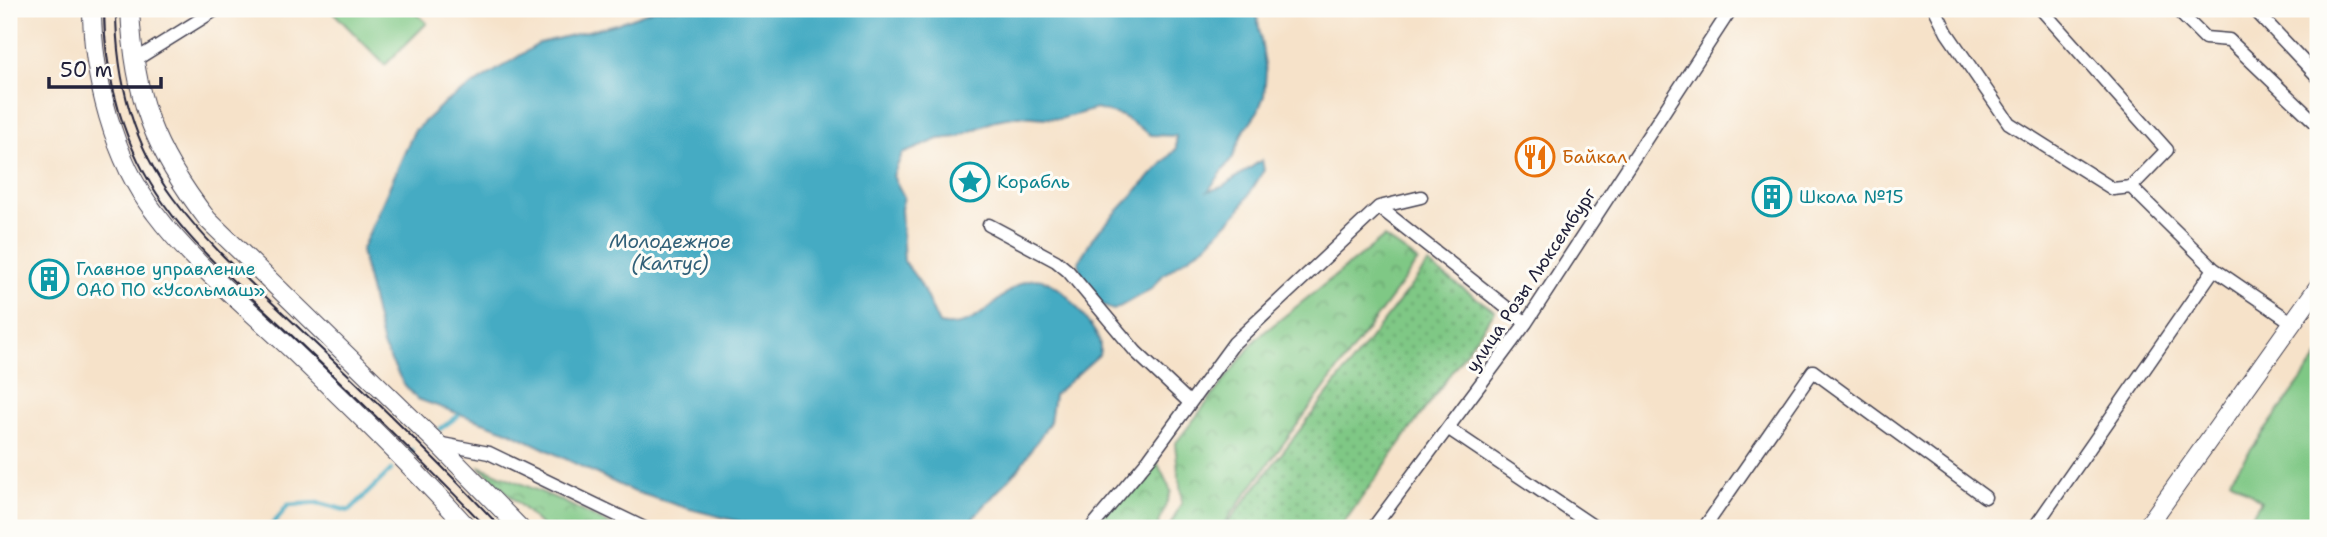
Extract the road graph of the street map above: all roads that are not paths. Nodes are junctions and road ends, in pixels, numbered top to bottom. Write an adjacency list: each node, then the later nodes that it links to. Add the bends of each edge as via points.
1 (92, 9): 24 (main road, via 96,68 105,105 125,161 153,211 187,251)
2 (130, 9): 22 (main road, via 133,60 155,139 188,194 208,220)
3 (217, 9): 9 (street)
4 (1731, 9): 18 (street, улица Розы Люксембург)
5 (1935, 9): 12 (street, via 2009,123 2113,189)
6 (2041, 9): 12 (street, via 2167,150)
7 (2176, 9): 11 (street, via 2205,38 2229,40)
8 (2254, 9): 10 (street)
9 (140, 57)
10 (2318, 77)
11 (2318, 125)
12 (2131, 187): 16 (street)
13 (1421, 197): 14 (street)
14 (1379, 207): 18 (street); 20 (street, via 1234,343)
15 (989, 225): 20 (street, via 1068,271 1136,352)
16 (2214, 269): 19 (street); 31 (street)
17 (2318, 286): 19 (main road)
18 (1526, 323): 21 (street, улица Розы Люксембург)
19 (2293, 323): 32 (main road)
20 (1189, 402): 27 (street)
21 (1449, 429): 28 (street, улица Розы Люксембург); 29 (street)
22 (437, 443): 25 (main road); 26 (street, via 489,453)
23 (1984, 497): 30 (street, via 1813,371)
24 (468, 528)
25 (520, 528)
26 (644, 528)
27 (1091, 528)
28 (1373, 528)
29 (1595, 528)
30 (1704, 528)
31 (2034, 528)
32 (2146, 528)

